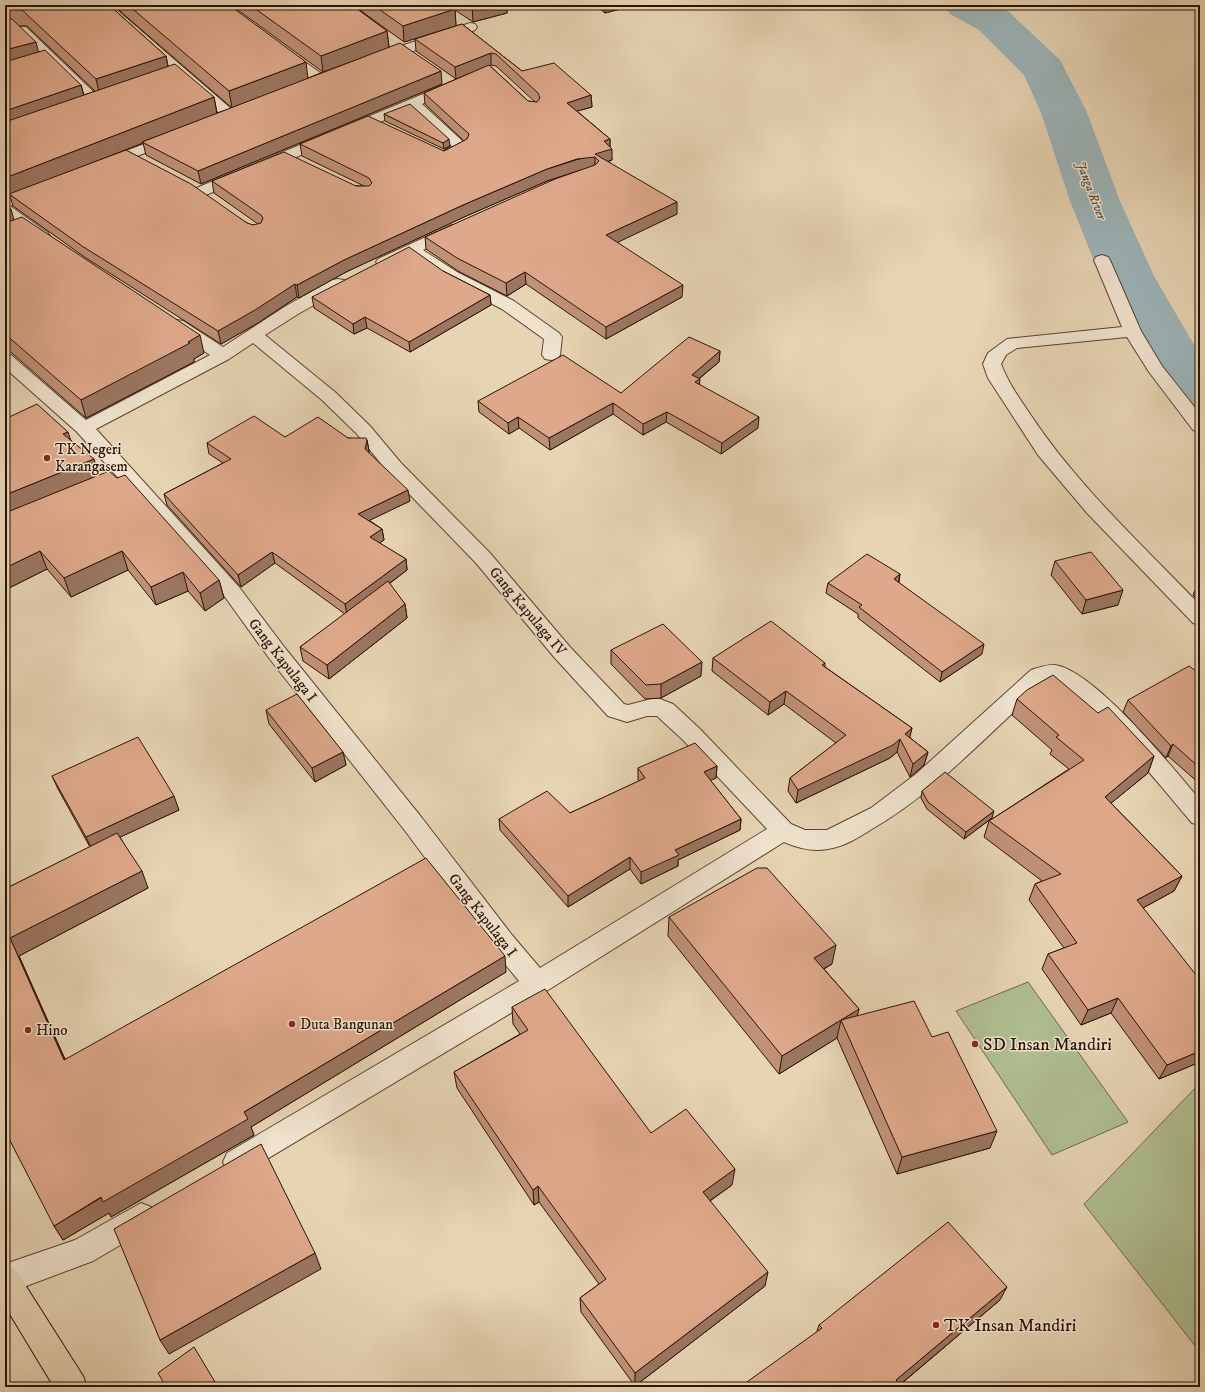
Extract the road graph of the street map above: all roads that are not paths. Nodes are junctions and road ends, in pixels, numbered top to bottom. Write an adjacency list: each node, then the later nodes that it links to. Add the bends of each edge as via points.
1 (103, 5): 11 (street)
2 (459, 19): 6 (street, via 470,27)
3 (5, 30): 8 (street, via 22,30)
4 (390, 40): 6 (street)
5 (274, 46): 15 (street)
6 (402, 49): 7 (street); 9 (street)
7 (415, 58)
8 (52, 60): 10 (street); 19 (street)
9 (365, 63)
10 (39, 64)
11 (181, 74): 14 (street); 22 (street)
12 (335, 74): 15 (street)
13 (442, 76): 18 (street, via 455,85)
14 (167, 79)
15 (321, 80): 16 (street)
16 (306, 86)
17 (111, 99): 19 (street)
18 (413, 103): 24 (street); 27 (street, via 462,147 444,156)
19 (97, 104): 20 (street)
20 (83, 109)
21 (247, 109): 22 (street)
22 (231, 116): 23 (street)
23 (216, 121)
24 (369, 121): 25 (street); 29 (street)
25 (382, 128)
26 (187, 132): 28 (street)
27 (431, 150)
28 (128, 154): 31 (street); 32 (street)
29 (286, 156): 30 (street); 34 (street)
30 (300, 163)
31 (148, 165)
32 (92, 168)
33 (49, 186): 35 (street)
34 (200, 193)
35 (5, 202)
36 (5, 210): 38 (street)
37 (469, 223): 39 (street)
38 (54, 245)
39 (411, 249): 43 (street, via 308,300); 45 (street, via 451,276 508,305 553,337)
40 (1102, 260): 42 (street)
41 (166, 318): 44 (street)
42 (1132, 331): 47 (street, via 1155,368); 51 (street, via 1013,343 994,356 992,364 997,378 1044,451 1094,508)
43 (254, 335): 44 (street); 53 (street, Gang Kapulaga IV, via 312,380 382,450 394,467 483,558 562,652 616,710 627,714 651,706 665,710)
44 (223, 355): 48 (street)
45 (550, 355)
46 (5, 359): 48 (street, Gang Kapulaga I)
47 (1200, 426)
48 (84, 428): 49 (street, Gang Kapulaga I)
49 (128, 475): 50 (street); 54 (street, Gang Kapulaga I, via 232,592 503,943)
50 (106, 484)
51 (1200, 618)
52 (1200, 816): 53 (street, Gang Kapulaga IV, via 1128,732 1081,689 1054,673 1039,676 884,813 828,840 794,837)
53 (783, 831): 54 (street, via 626,931)
54 (537, 983): 55 (street, via 402,1066)
55 (219, 1172)
56 (164, 1204): 57 (street, via 83,1251)
57 (5, 1279): 58 (highway)
58 (72, 1387)

